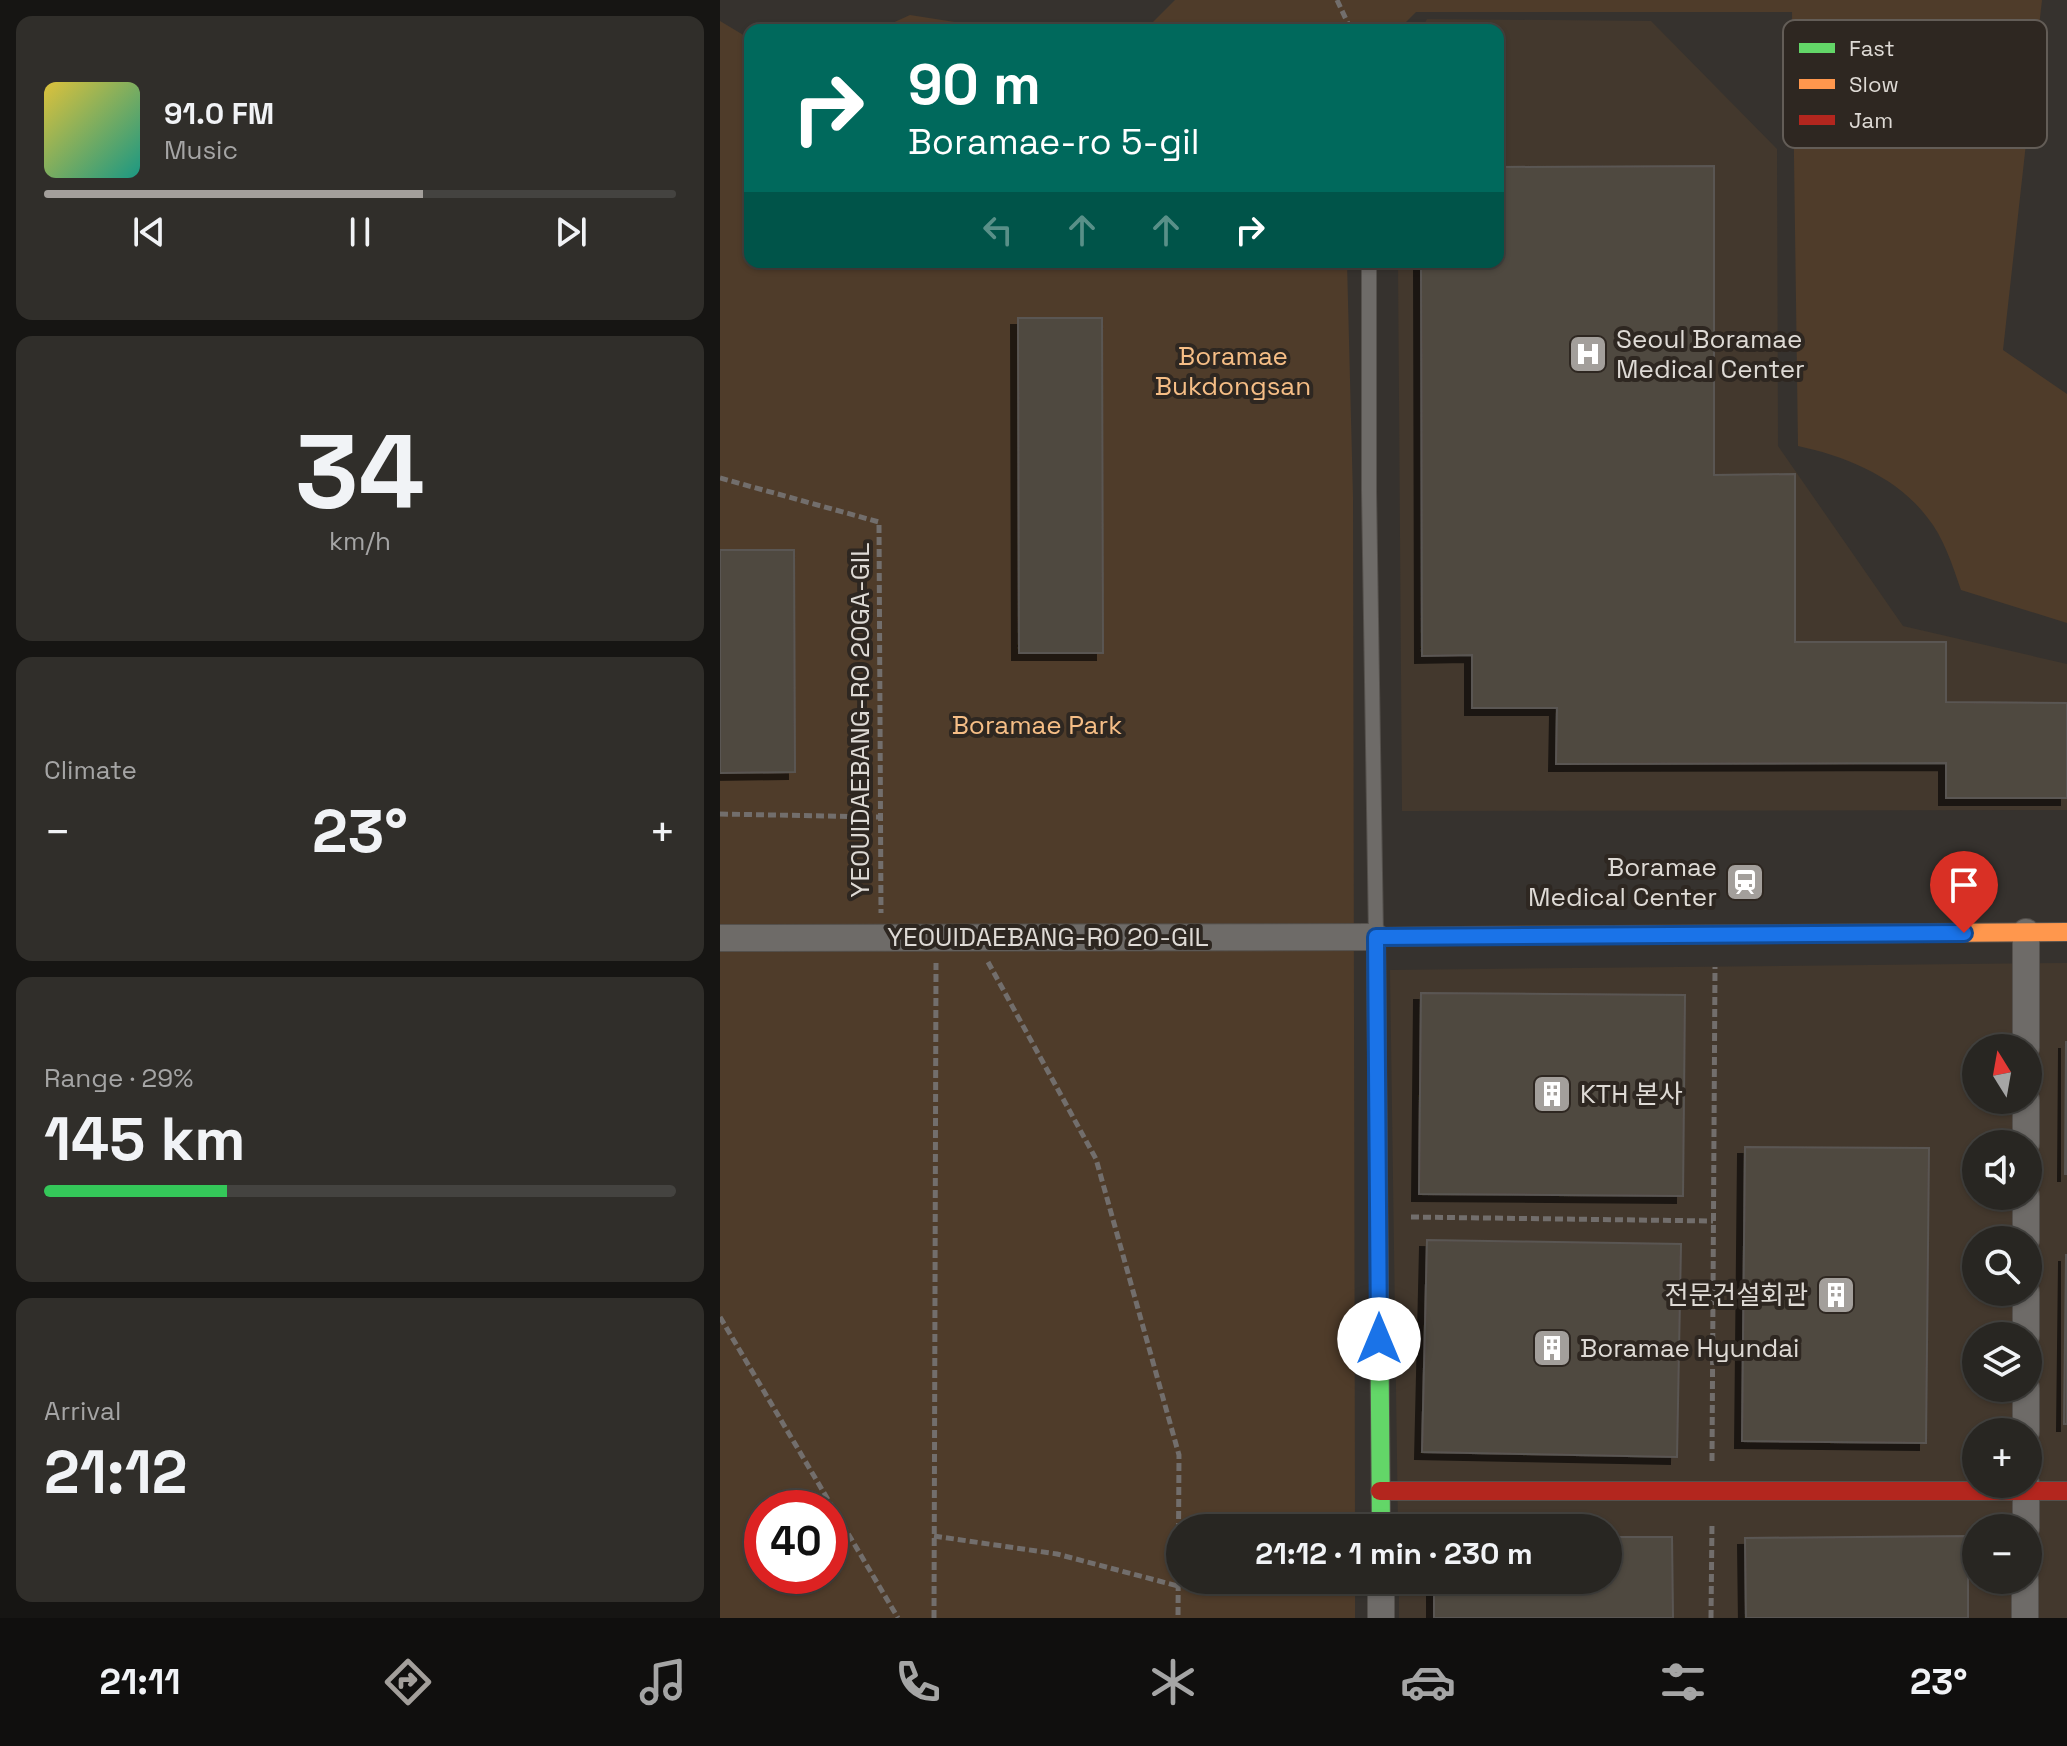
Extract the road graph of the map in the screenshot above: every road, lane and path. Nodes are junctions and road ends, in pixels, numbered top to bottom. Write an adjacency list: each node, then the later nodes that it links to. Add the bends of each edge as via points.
1 (1337, 0): 2 (path)
2 (1348, 24)
3 (1369, 268): 10 (lane)
4 (720, 478): 6 (path, YEOUIDAEBANG-RO 20GA-GIL, via 879,522)
5 (720, 814): 6 (path)
6 (880, 817): 12 (path, YEOUIDAEBANG-RO 20GA-GIL)
7 (2026, 932): 8 (street); 9 (street); 15 (street)
8 (2067, 932)
9 (1715, 934): 10 (street); 17 (path)
10 (1376, 937): 14 (street, YEOUIDAEBANG-RO 20-GIL); 16 (street)
11 (720, 938): 12 (street, YEOUIDAEBANG-RO 20-GIL)
12 (882, 938): 13 (street, YEOUIDAEBANG-RO 20-GIL)
13 (936, 938): 14 (street, YEOUIDAEBANG-RO 20-GIL); 26 (path)
14 (974, 938): 24 (path, via 1096,1159 1179,1455)
15 (2026, 1034)
16 (1378, 1217): 17 (path); 21 (street)
17 (1713, 1221): 22 (path)
18 (720, 1317): 31 (path)
19 (1962, 1489): 22 (street)
20 (2042, 1489): 23 (street)
21 (1380, 1491): 22 (street); 25 (street)
22 (1712, 1491): 35 (path)
23 (2067, 1491)
24 (1179, 1514)
25 (1381, 1514)
26 (934, 1536): 27 (path, via 1057,1554); 32 (path)
27 (1166, 1583)
28 (1178, 1594): 33 (path)
29 (1381, 1594): 34 (street)
30 (2025, 1594): 36 (street)
31 (898, 1618)
32 (934, 1618)
33 (1178, 1618)
34 (1381, 1618)
35 (1711, 1618)
36 (2025, 1618)

